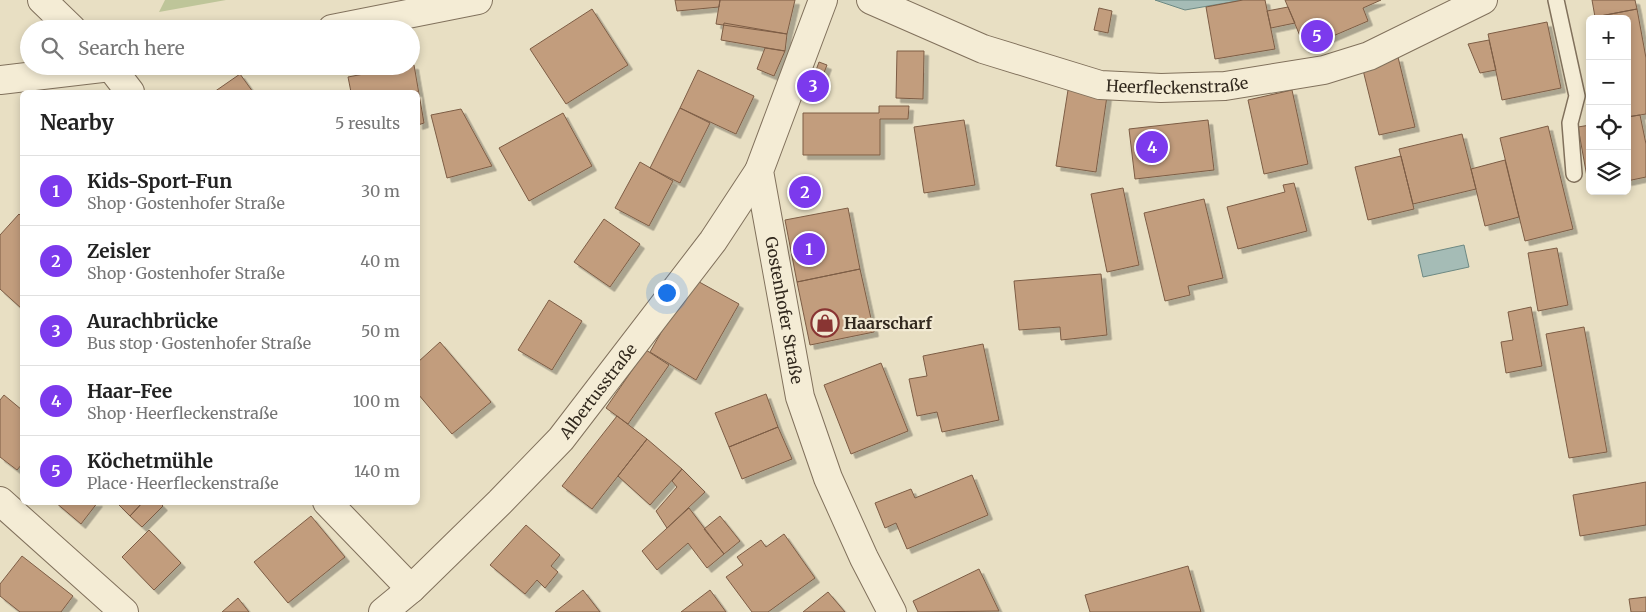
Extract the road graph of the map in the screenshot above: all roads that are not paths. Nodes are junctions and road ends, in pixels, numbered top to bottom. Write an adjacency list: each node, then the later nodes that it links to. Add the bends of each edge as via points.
1 (42, 0): 7 (street)
2 (478, 0): 8 (street)
3 (823, 0): 13 (street)
4 (871, 0): 5 (street, Heerfleckenstraße, via 983,49 1100,85 1161,88 1225,86 1324,70 1369,56)
5 (1483, 0)
6 (1556, 0): 14 (lane, via 1577,96 1570,123)
7 (63, 20)
8 (377, 20)
9 (43, 75): 11 (street)
10 (118, 75): 12 (street)
11 (0, 80)
12 (129, 90)
13 (759, 171): 17 (street, Albertusstraße, via 713,241 560,439); 20 (street, Gostenhofer Straße, via 800,397 828,478)
14 (1574, 174)
15 (0, 501): 18 (street)
16 (330, 505): 17 (street)
17 (411, 589): 19 (street, Albertusstraße)
18 (124, 612)
19 (383, 612)
20 (892, 612)

